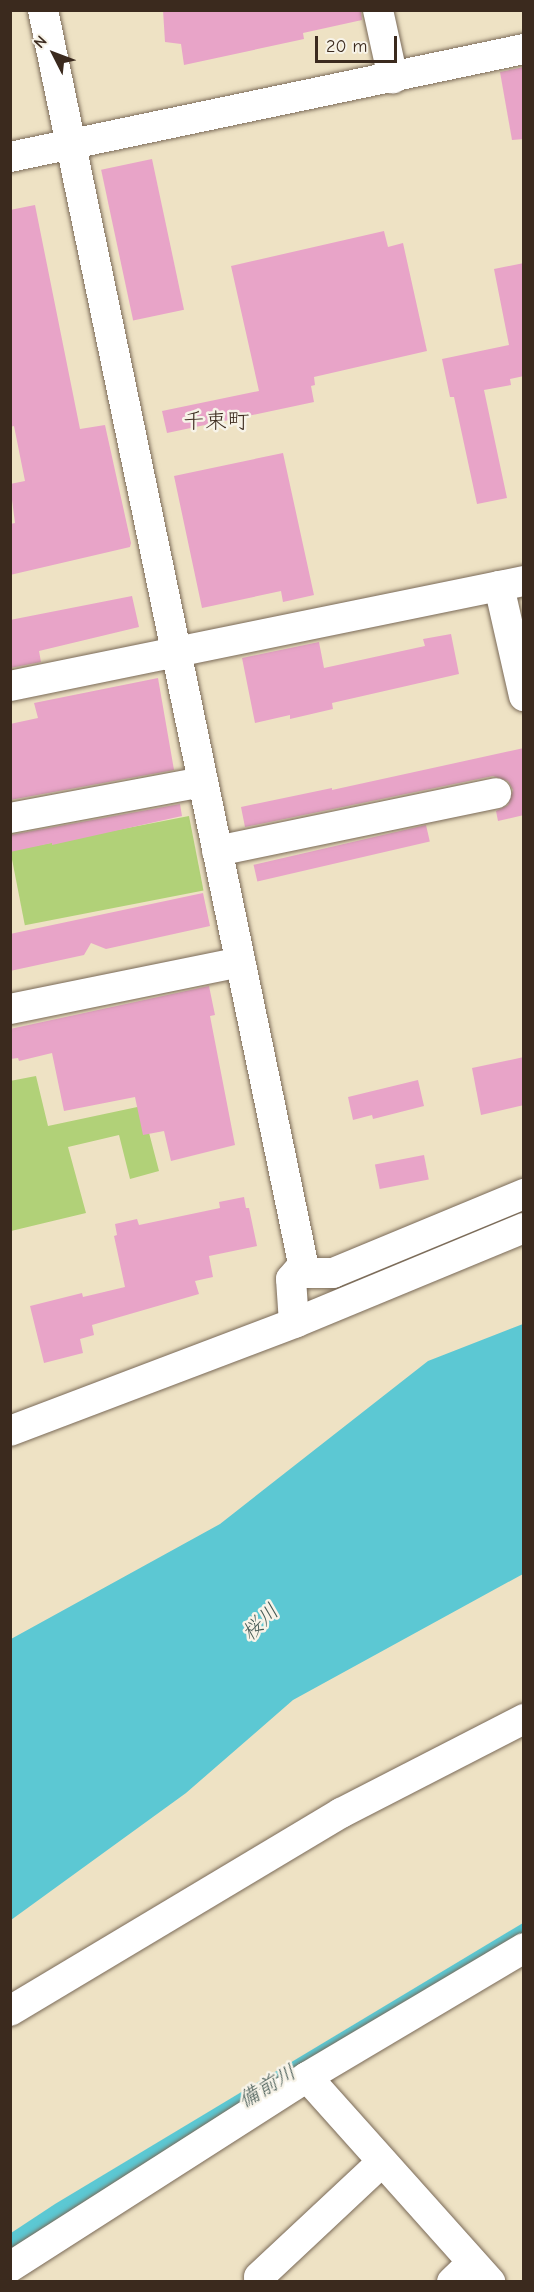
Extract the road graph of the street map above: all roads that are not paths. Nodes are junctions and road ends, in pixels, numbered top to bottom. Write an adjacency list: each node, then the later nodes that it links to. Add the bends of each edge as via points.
1 (43, 10): 5 (street)
2 (378, 10): 4 (street)
3 (524, 49): 4 (street)
4 (393, 78): 5 (street)
5 (71, 144): 6 (street); 8 (street)
6 (10, 157)
7 (511, 583): 8 (street); 10 (street)
8 (176, 651): 9 (street); 11 (street)
9 (10, 686)
10 (524, 696)
11 (203, 782): 13 (street); 14 (street)
12 (496, 793): 14 (street)
13 (10, 819)
14 (217, 851): 15 (street)
15 (240, 962): 16 (street); 19 (street)
16 (10, 1009)
17 (524, 1194): 19 (street, via 333,1273)
18 (524, 1228): 20 (street)
19 (304, 1269): 20 (street, via 291,1279)
20 (294, 1323): 21 (street)
21 (10, 1431)
22 (524, 1719): 24 (street, via 340,1813)
23 (524, 1948): 25 (street)
24 (10, 2011)
25 (307, 2077): 26 (street); 27 (street)
26 (381, 2163): 28 (street); 29 (street, via 259,2277)
27 (10, 2267)
28 (471, 2275)
29 (263, 2282)

